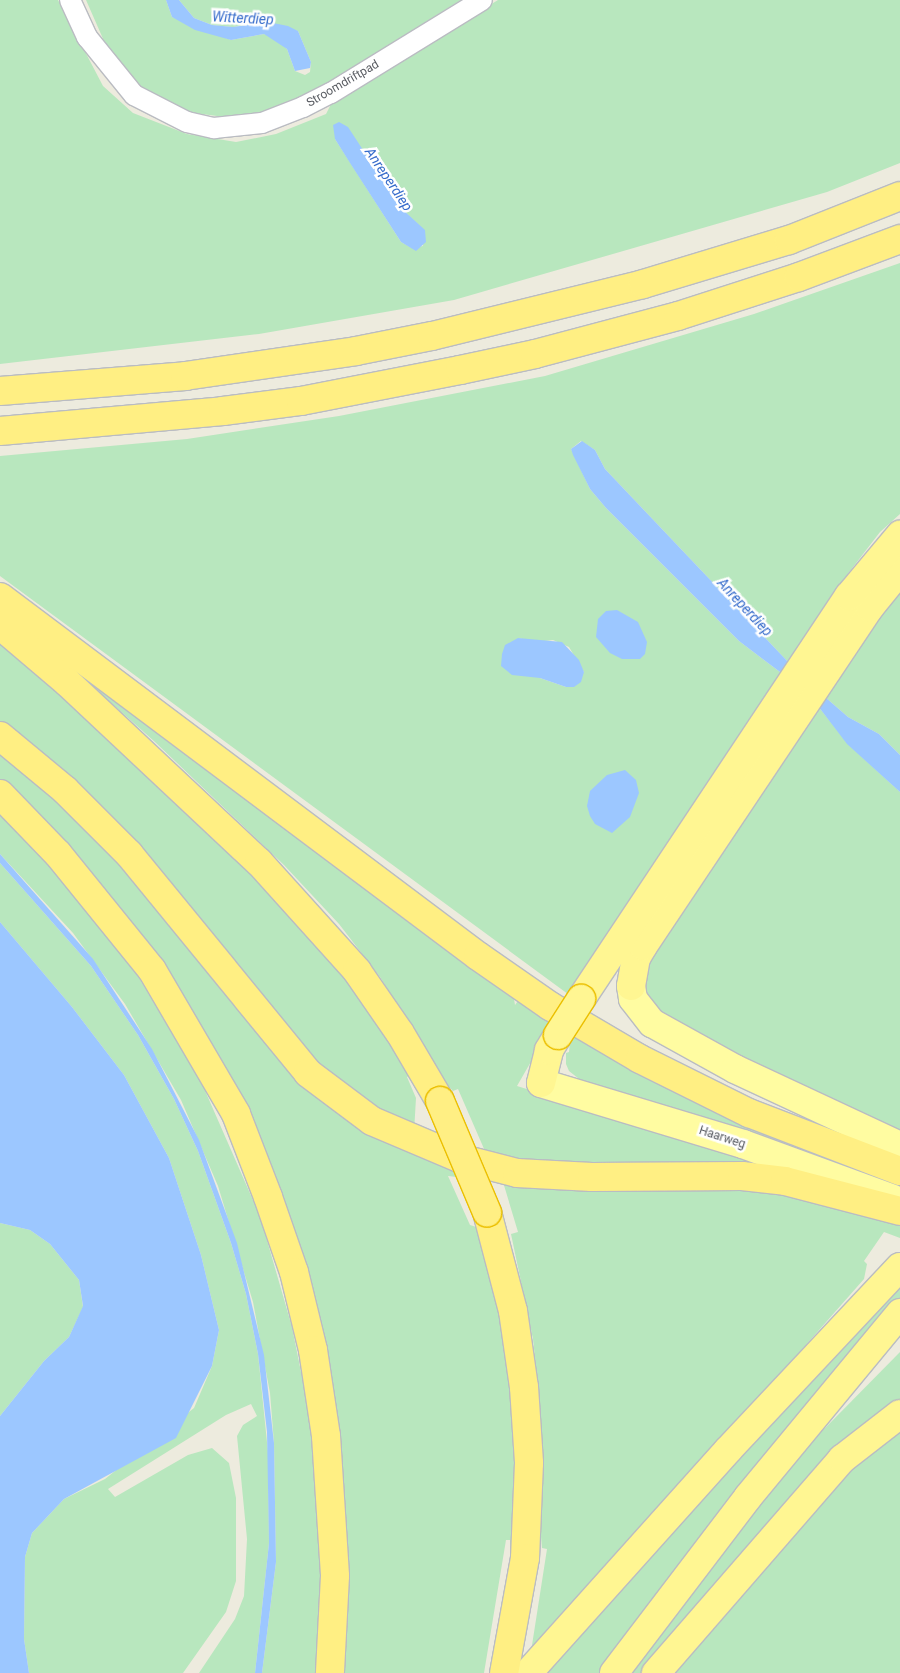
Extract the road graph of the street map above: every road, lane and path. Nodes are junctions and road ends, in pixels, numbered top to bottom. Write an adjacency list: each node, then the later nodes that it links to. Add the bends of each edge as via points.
1 (70, 0): 2 (street, Stroomdriftpad, via 87,37 134,95 180,119 214,128 262,123 303,107)
2 (482, 0)
3 (900, 196): 5 (highway, via 789,240 643,284 432,336 356,351 185,376)
4 (900, 240): 6 (highway, via 678,316 469,368 301,401 50,429)
5 (0, 391)
6 (0, 431)
7 (900, 535): 11 (highway, via 873,565)
8 (900, 570): 11 (highway)
9 (0, 597): 18 (highway, via 478,956 550,1006 640,1059 749,1113)
10 (0, 625): 25 (highway, bridge, via 67,682 259,862 357,971 400,1033 440,1101 486,1212 512,1311 524,1387 529,1463 525,1558)
11 (819, 662): 12 (highway)
12 (788, 708): 15 (highway, via 642,946 636,958); 16 (highway, bridge, via 558,1035 549,1050)
13 (0, 736): 20 (highway, via 65,790 129,854 308,1073 372,1121 459,1158 517,1173 592,1178 742,1176 785,1181)
14 (0, 794): 24 (highway, via 58,854 152,970 236,1114 268,1197 294,1272 312,1350 326,1436 335,1576)
15 (631, 986): 17 (main road, via 634,998 652,1022 735,1070)
16 (540, 1083): 19 (main road, Haarweg, via 743,1144)
17 (900, 1146)
18 (900, 1171)
19 (900, 1203)
20 (900, 1211)
21 (900, 1267): 26 (highway, via 721,1458)
22 (900, 1313): 27 (highway, via 748,1498)
23 (900, 1414): 28 (highway, via 830,1472)
24 (330, 1673)
25 (504, 1673)
26 (528, 1673)
27 (614, 1673)
28 (656, 1673)

